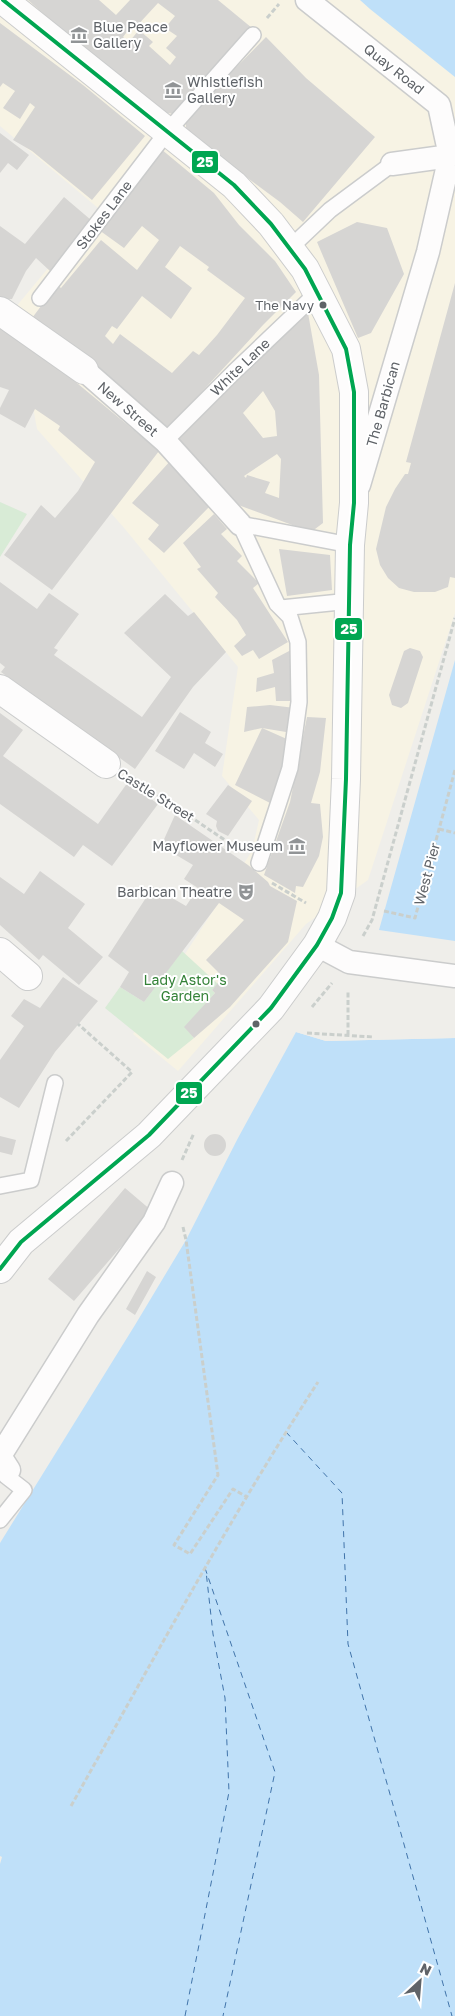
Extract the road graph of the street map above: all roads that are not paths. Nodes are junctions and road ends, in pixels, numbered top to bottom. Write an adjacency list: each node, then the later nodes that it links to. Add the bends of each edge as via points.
1 (307, 0): 5 (street, Quay Road, via 439,105)
2 (6, 1): 4 (street)
3 (253, 35): 4 (lane, Stokes Lane)
4 (167, 132): 7 (street, via 234,185); 9 (lane, Stokes Lane)
5 (450, 156): 6 (street); 13 (street, The Barbican, via 428,252)
6 (392, 164): 7 (lane, via 330,210)
7 (290, 248): 8 (street)
8 (317, 293): 12 (lane, White Lane); 13 (street, via 346,349 354,392)
9 (40, 298)
10 (0, 311): 11 (street, New Street)
11 (84, 370): 12 (street, New Street)
12 (165, 441): 14 (street, New Street)
13 (354, 503): 15 (street, The Barbican)
14 (240, 524): 15 (lane); 17 (lane, New Street)
15 (350, 545): 16 (street, The Barbican)
16 (350, 601): 17 (lane); 21 (street, The Barbican, via 348,754 341,893)
17 (281, 608): 20 (lane, New Street, via 290,617 298,642 299,702 290,768)
18 (0, 689): 19 (street, Castle Street)
19 (106, 764)
20 (259, 863)
21 (317, 945): 24 (street, via 349,962); 28 (street, The Barbican, via 271,1008 149,1135 21,1242)
22 (0, 952): 23 (street)
23 (28, 976)
24 (455, 976)
25 (55, 1083): 27 (lane, via 31,1180)
26 (172, 1183): 29 (street, via 154,1222 88,1315 0,1456)
27 (0, 1186)
28 (0, 1269)
29 (5, 1477): 30 (lane, via 24,1490)
30 (0, 1520)

